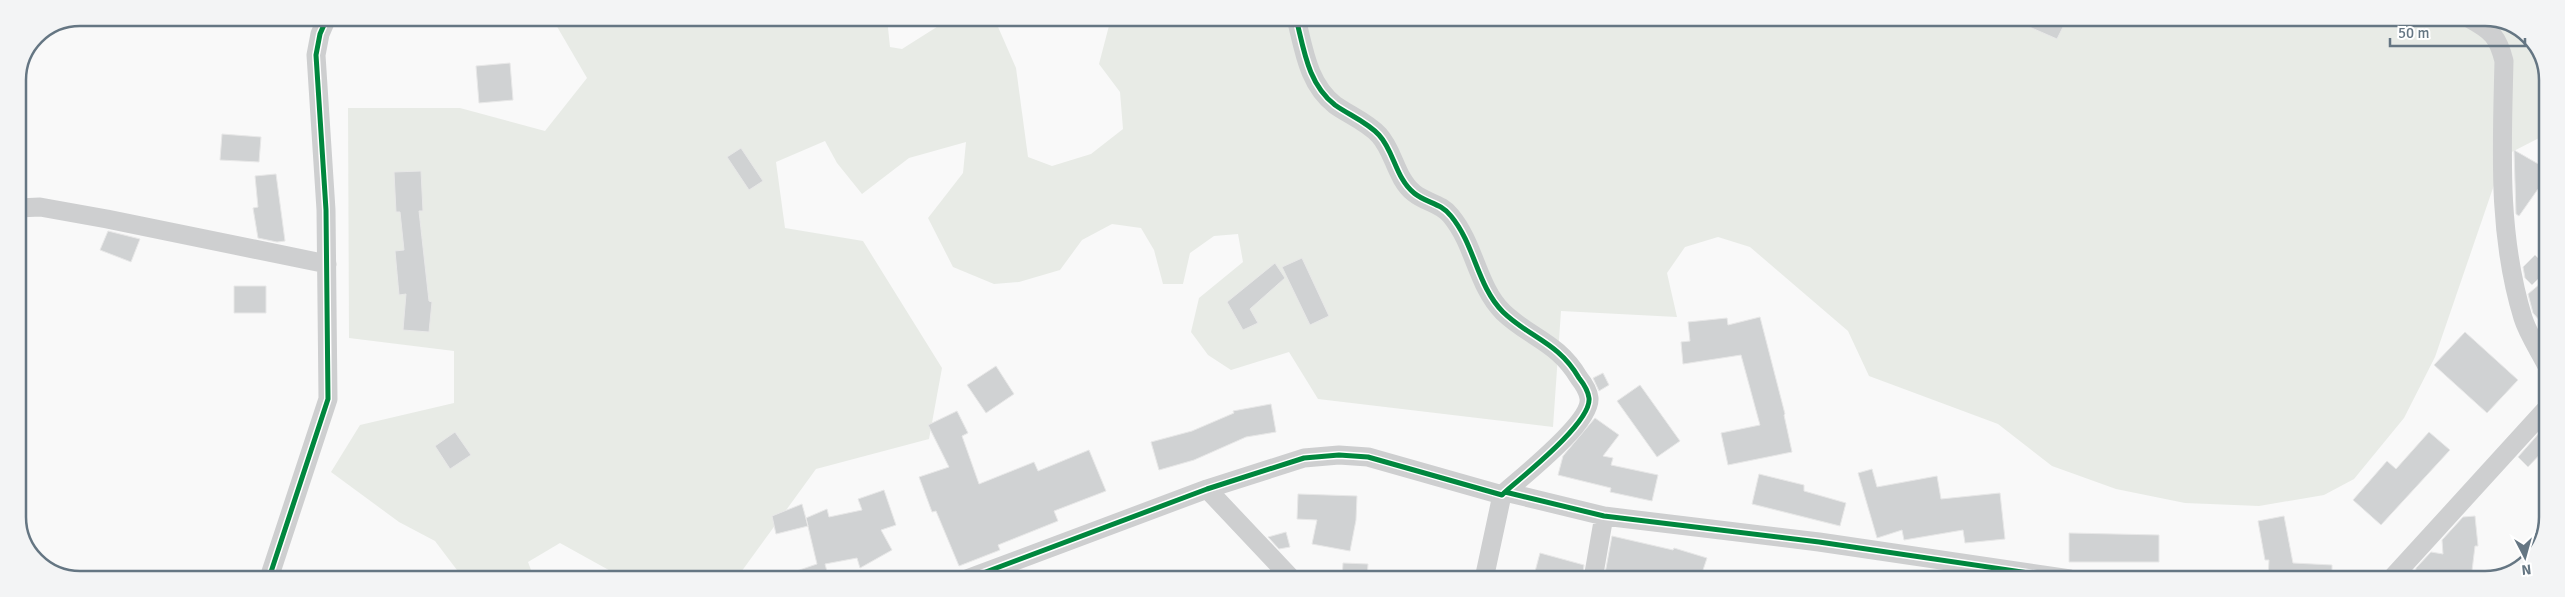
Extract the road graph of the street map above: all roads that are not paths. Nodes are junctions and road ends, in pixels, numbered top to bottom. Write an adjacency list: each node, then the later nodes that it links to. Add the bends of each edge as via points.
1 (324, 26): 5 (street, via 316,54)
2 (1298, 26): 9 (street, via 1311,78 1334,104 1380,135 1414,193 1442,206 1452,217 1465,237 1491,298 1504,313 1569,360 1583,383 1589,399 1573,431)
3 (2483, 26): 6 (street, via 2500,43 2504,61 2502,196 2509,256 2524,320)
4 (26, 208): 5 (street, via 59,210)
5 (327, 264): 11 (street, via 328,399)
6 (2539, 350)
7 (2539, 416): 17 (street)
8 (1207, 489): 9 (street, via 1304,458 1339,455 1368,457); 12 (street); 13 (street)
9 (1503, 494): 10 (street); 14 (street)
10 (1604, 516): 15 (street); 16 (street, via 1818,542)
11 (271, 571)
12 (999, 571)
13 (1284, 571)
14 (1486, 571)
15 (1595, 571)
16 (2016, 571)
17 (2399, 571)

